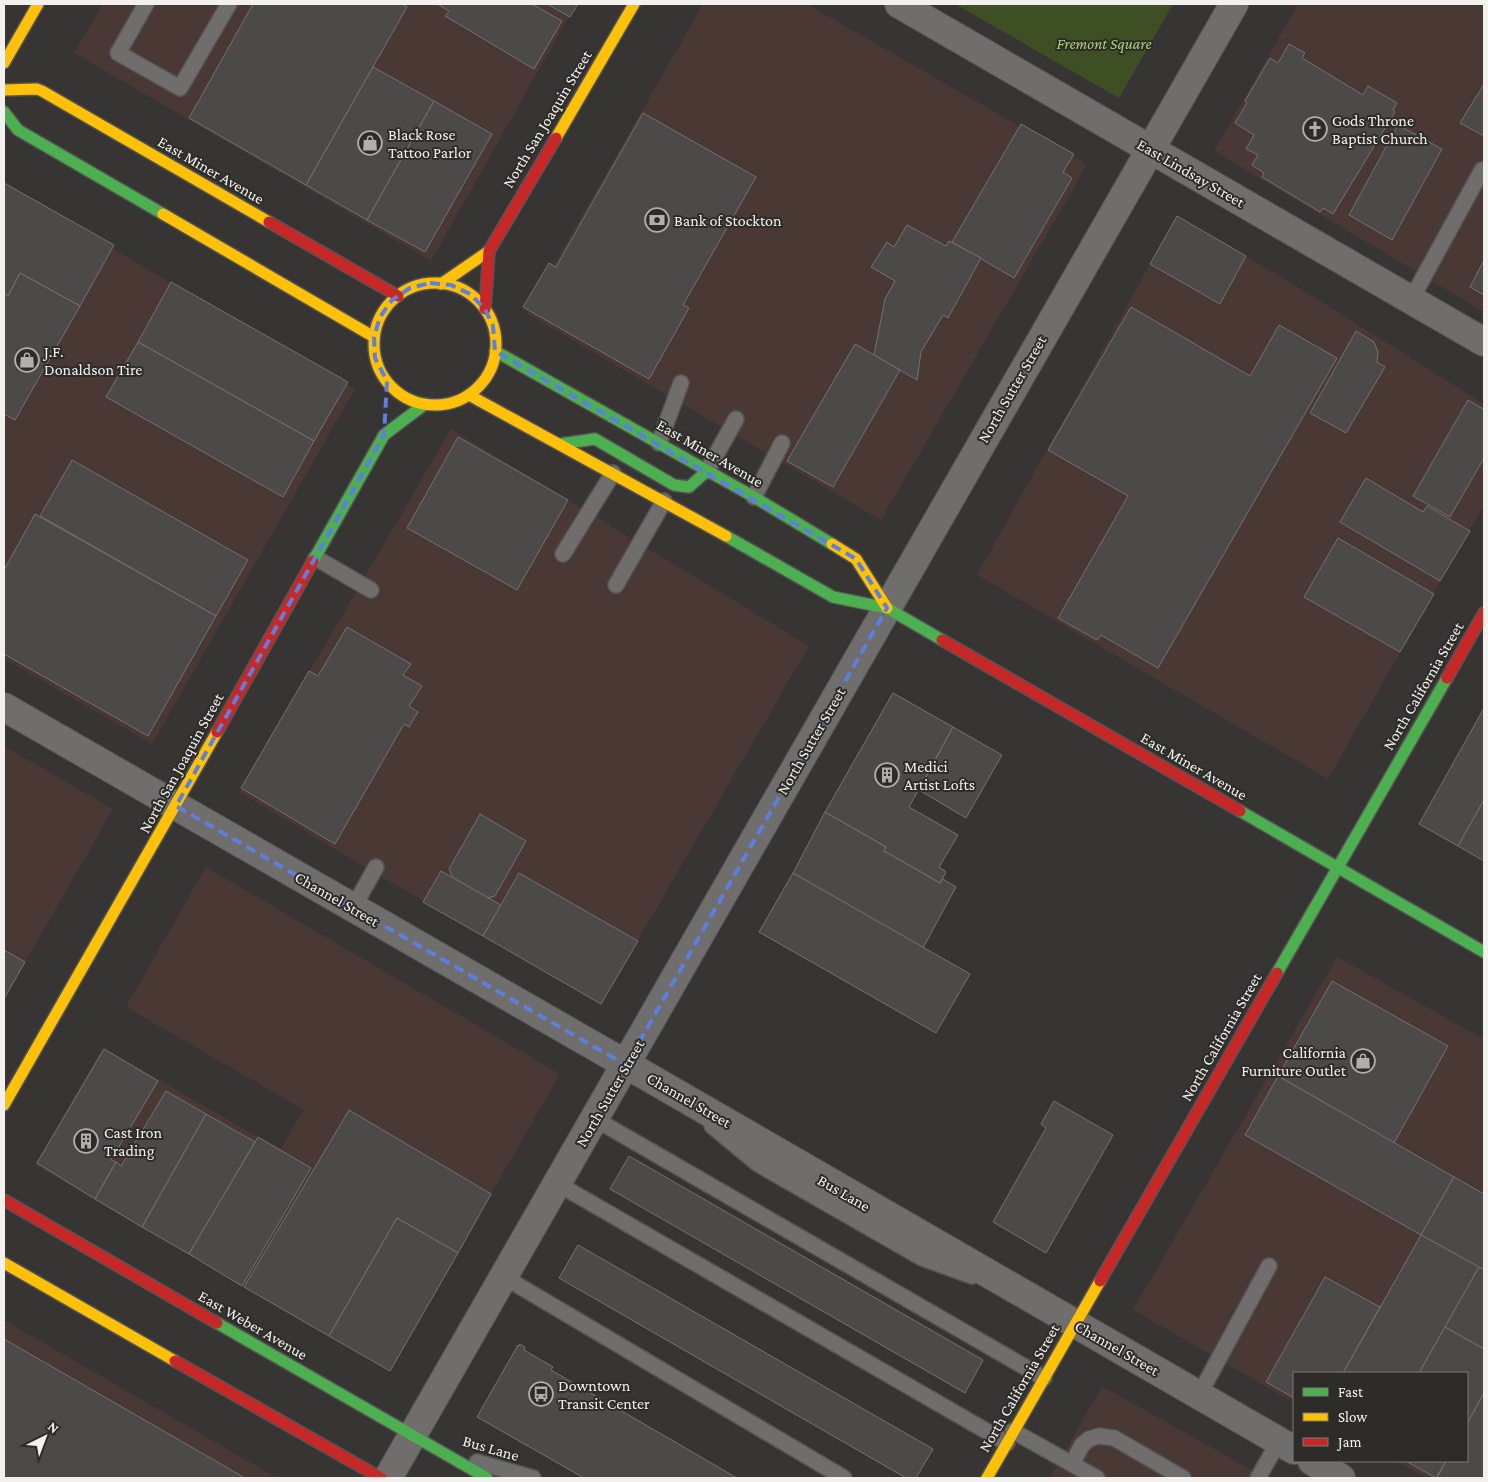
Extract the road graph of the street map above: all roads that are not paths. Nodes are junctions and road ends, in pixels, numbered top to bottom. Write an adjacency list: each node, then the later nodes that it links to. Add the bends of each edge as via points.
1 (38, 4): 7 (street)
2 (146, 4): 3 (lane, via 118,53 180,88)
3 (228, 4)
4 (634, 4): 12 (street, North San Joaquin Street)
5 (899, 4): 10 (street, East Lindsay Street)
6 (1234, 4): 10 (street, North Sutter Street)
7 (4, 63)
8 (4, 90): 14 (street, East Miner Avenue, via 37,89)
9 (4, 112): 17 (street, via 18,130)
10 (1150, 149): 15 (street, East Lindsay Street); 40 (street, North Sutter Street)
11 (1484, 171): 15 (lane)
12 (489, 251): 13 (street, North San Joaquin Street); 16 (street, North San Joaquin Street)
13 (441, 284): 14 (street, via 410,288); 16 (street, via 470,294)
14 (398, 296): 17 (street, via 380,317)
15 (1411, 300): 18 (street, East Lindsay Street)
16 (485, 309): 19 (street, via 493,326)
17 (374, 337): 20 (street, via 375,358)
18 (1484, 342)
19 (495, 351): 22 (street, via 483,382); 28 (street, East Miner Avenue)
20 (387, 381): 23 (street); 24 (street, via 396,391)
21 (681, 383): 28 (lane)
22 (469, 395): 24 (street, via 452,403); 30 (street, East Miner Avenue)
23 (386, 399)
24 (425, 404): 27 (street, North San Joaquin Street)
25 (385, 417): 27 (street, North San Joaquin Street)
26 (736, 419): 32 (lane)
27 (384, 435): 37 (street, North San Joaquin Street)
28 (659, 443): 31 (street); 32 (street, East Miner Avenue)
29 (782, 443): 34 (lane)
30 (560, 444): 31 (street, via 595,439); 33 (street, East Miner Avenue)
31 (639, 455): 32 (street, via 674,485 689,487)
32 (707, 471): 34 (street, East Miner Avenue)
33 (613, 473): 35 (street, East Miner Avenue); 36 (lane)
34 (754, 497): 40 (street, East Miner Avenue, via 856,559)
35 (664, 501): 38 (lane); 40 (street, East Miner Avenue, via 833,597)
36 (563, 554)
37 (316, 558): 39 (lane); 43 (street, North San Joaquin Street)
38 (616, 584)
39 (371, 590)
40 (887, 608): 45 (street, East Miner Avenue); 48 (street, North Sutter Street)
41 (1484, 613): 45 (street, North California Street)
42 (4, 707): 43 (street, Channel Street)
43 (176, 806): 46 (street, Channel Street); 49 (street, North San Joaquin Street)
44 (376, 867): 46 (lane)
45 (1338, 868): 47 (street, East Miner Avenue); 56 (street, North California Street)
46 (353, 908): 48 (street, Channel Street)
47 (1484, 952)
48 (626, 1064): 50 (street, North Sutter Street); 56 (street, Channel Street)
49 (4, 1105)
50 (595, 1119): 51 (street, North Sutter Street); 57 (lane)
51 (558, 1184): 55 (street, North Sutter Street); 60 (lane)
52 (4, 1200): 59 (street, East Weber Avenue)
53 (4, 1263): 65 (street)
54 (1269, 1266): 58 (lane)
55 (504, 1277): 59 (street, North Sutter Street); 69 (lane)
56 (1075, 1323): 57 (street, North California Street); 58 (street, Channel Street)
57 (1044, 1378): 60 (street, North California Street)
58 (1199, 1395): 61 (street, Channel Street)
59 (412, 1436): 62 (street, East Weber Avenue); 66 (street, North Sutter Street)
60 (1010, 1437): 64 (lane); 70 (street, North California Street)
61 (1287, 1446): 73 (lane)
62 (439, 1451): 67 (street, East Weber Avenue); 68 (lane, Bus Lane)
63 (1314, 1462): 74 (street)
64 (1072, 1464): 71 (lane); 72 (lane, via 1082,1445 1100,1436 1114,1438)
65 (381, 1478)
66 (388, 1478)
67 (487, 1478)
68 (533, 1478)
69 (844, 1478)
70 (987, 1478)
71 (1097, 1478)
72 (1183, 1478)
73 (1258, 1478)
74 (1341, 1478)

